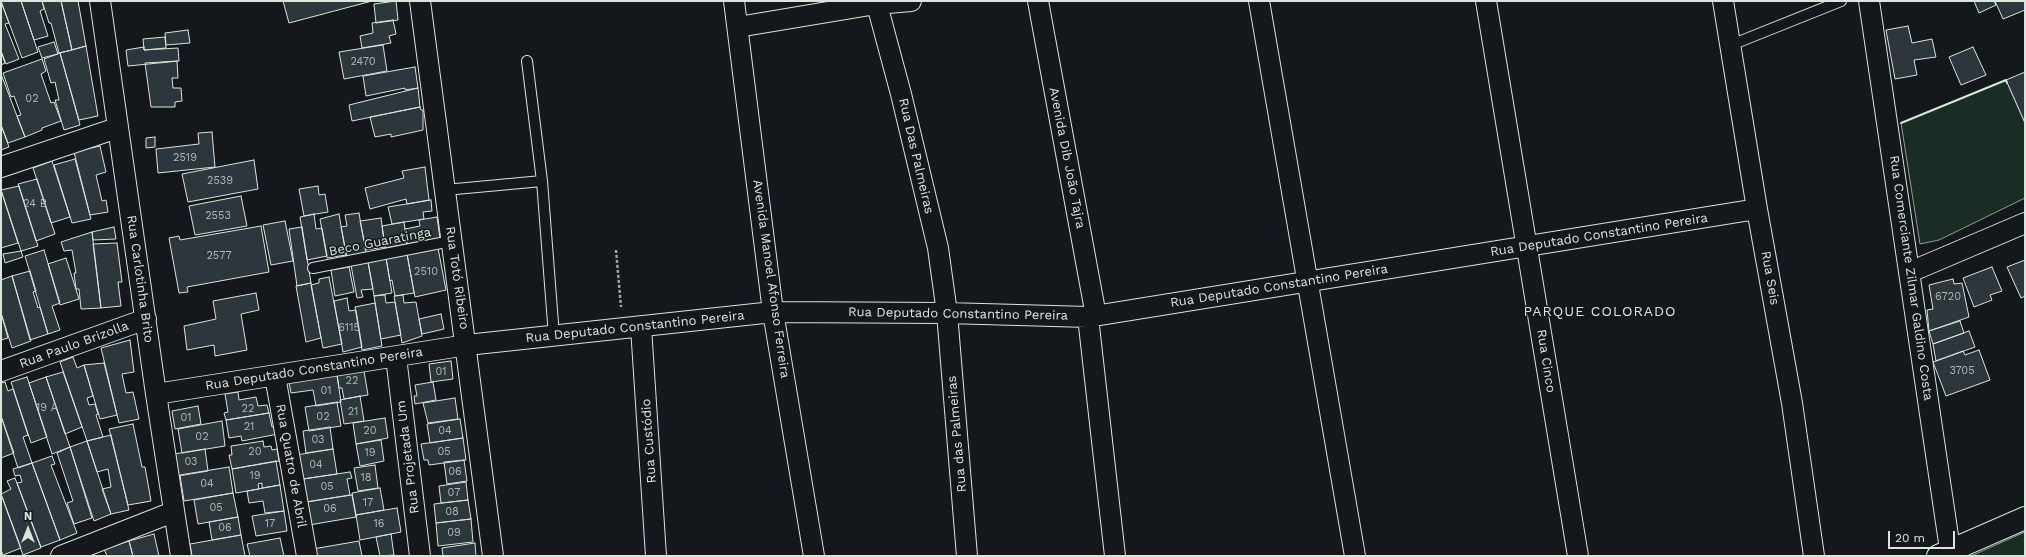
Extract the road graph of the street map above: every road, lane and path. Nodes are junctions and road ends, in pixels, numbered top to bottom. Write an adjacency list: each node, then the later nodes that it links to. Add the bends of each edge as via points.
1 (100, 1): 15 (street, Rua Carlotinha Brito)
2 (420, 1): 18 (street, Rua Totó Ribeiro)
3 (734, 1): 12 (street, Avenida Manoel Afonso Ferreira)
4 (911, 1): 11 (street)
5 (1038, 1): 29 (street, Avenida Dib João Tajra)
6 (1259, 1): 26 (street)
7 (1486, 1): 22 (street, Rua Cinco)
8 (1723, 1): 13 (street, Rua Seis)
9 (1841, 1): 13 (lane)
10 (1869, 1): 25 (street, Rua Comerciante Zilmar Galdino Costa)
11 (876, 2): 12 (street); 28 (street, Rua Das Palmeiras, via 938,248)
12 (738, 27): 27 (street, Avenida Manoel Afonso Ferreira)
13 (1731, 45): 19 (street, Rua Seis)
14 (526, 61): 17 (lane)
15 (117, 128): 16 (street); 30 (street, Rua Carlotinha Brito)
16 (1, 166)
17 (542, 181): 18 (lane); 32 (lane)
18 (445, 190): 21 (street, Rua Totó Ribeiro)
19 (1757, 209): 22 (street, Rua Deputado Constantino Pereira); 52 (street, Rua Seis, via 1792,403)
20 (2025, 223): 25 (street)
21 (451, 241): 24 (lane, Beco Guaratinga); 33 (street, Rua Totó Ribeiro)
22 (1527, 247): 26 (street, Rua Deputado Constantino Pereira); 51 (street, Rua Cinco)
23 (616, 250): 31 (path)
24 (313, 268)
25 (1910, 272): 40 (street, Rua Comerciante Zilmar Galdino Costa)
26 (1307, 280): 29 (street, Rua Deputado Constantino Pereira); 50 (street)
27 (773, 312): 28 (street, Rua Deputado Constantino Pereira); 31 (street, Rua Deputado Constantino Pereira); 47 (street, Avenida Manoel Afonso Ferreira)
28 (947, 313): 29 (street, Rua Deputado Constantino Pereira); 48 (street, Rua das Palmeiras)
29 (1092, 316): 49 (street, Avenida Dib João Tajra)
30 (146, 319): 35 (street, Rua Paulo Brizolla); 37 (street, Rua Carlotinha Brito)
31 (632, 327): 32 (street, Rua Deputado Constantino Pereira); 46 (street, Rua Custódio)
32 (554, 336): 33 (street, Rua Deputado Constantino Pereira)
33 (467, 345): 34 (street, Rua Deputado Constantino Pereira); 45 (street, Rua Totó Ribeiro)
34 (396, 357): 36 (street, Rua Deputado Constantino Pereira); 44 (street, Rua Projetada Um)
35 (1, 371)
36 (275, 376): 37 (street, Rua Deputado Constantino Pereira); 43 (street, Rua Quatro de Abril)
37 (156, 394): 38 (street, Rua Carlotinha Brito)
38 (174, 512): 41 (street); 42 (street, Rua Carlotinha Brito)
39 (2025, 518): 40 (main road)
40 (1947, 554)
41 (61, 556)
42 (181, 556)
43 (307, 556)
44 (420, 556)
45 (493, 556)
46 (656, 556)
47 (814, 556)
48 (967, 556)
49 (1115, 556)
50 (1355, 556)
51 (1578, 556)
52 (1814, 556)

